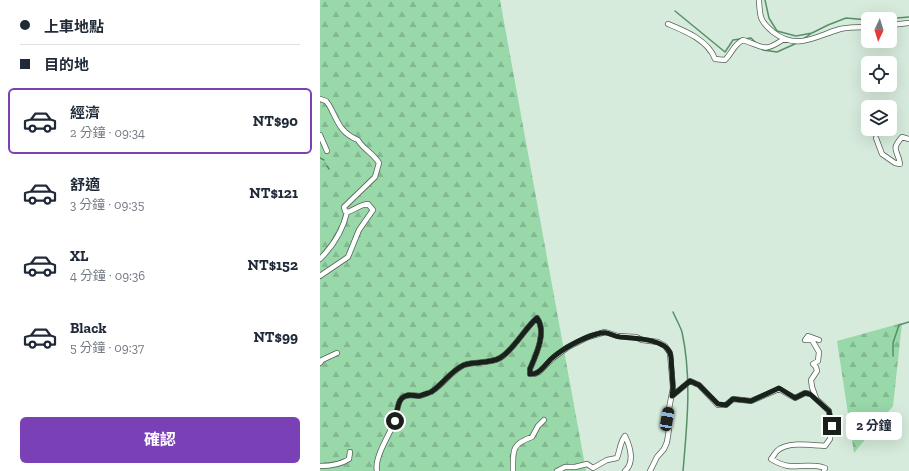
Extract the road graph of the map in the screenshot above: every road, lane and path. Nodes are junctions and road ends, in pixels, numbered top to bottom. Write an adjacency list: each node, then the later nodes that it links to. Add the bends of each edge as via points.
1 (759, 1): 6 (street, via 761,21)
2 (909, 23): 4 (street)
3 (668, 24): 6 (street, via 691,34 713,52 715,59 724,60 736,44 743,40 771,48)
4 (897, 24)
5 (861, 27): 6 (street, via 842,29 808,40)
6 (784, 39)
7 (320, 99): 12 (street, via 329,105 343,131 358,140 379,162 375,177 346,204 344,208)
8 (320, 135): 11 (street)
9 (876, 138): 10 (street, via 882,154 900,164 895,152 896,144 902,137)
10 (909, 139)
11 (327, 151)
12 (347, 212): 13 (street, via 345,223 335,241); 14 (street, via 357,206 368,204 373,210 359,230 348,257)
13 (320, 259)
14 (320, 276)
15 (820, 340): 19 (street, via 808,336 805,340 812,340 819,352 818,361 813,364 817,371 811,380)
16 (337, 354): 17 (street)
17 (320, 363)
18 (672, 396): 19 (street, via 690,381 699,385 718,404 726,405 733,399 751,401 779,388 795,398 805,393); 23 (street, via 674,388 670,353 665,346 658,342 605,332 588,336 568,347 539,372 530,374 540,341 540,323 537,318 500,358 465,365 456,369 432,391 420,396 403,396 376,465); 27 (street, via 667,419 667,442)
19 (816, 398): 28 (street, via 829,411 832,426 830,439 825,446 794,444 778,450 772,459 778,466 792,470 815,466 825,468)
20 (544, 420): 24 (street, via 532,437 521,440 513,450)
21 (350, 452): 22 (street, via 349,459 344,462)
22 (320, 466)
23 (377, 471)
24 (513, 471)
25 (557, 471): 26 (street, via 565,467 587,464 594,468 607,460 617,458 621,441 625,436 631,458)
26 (625, 471)
27 (650, 471)
28 (824, 471)

